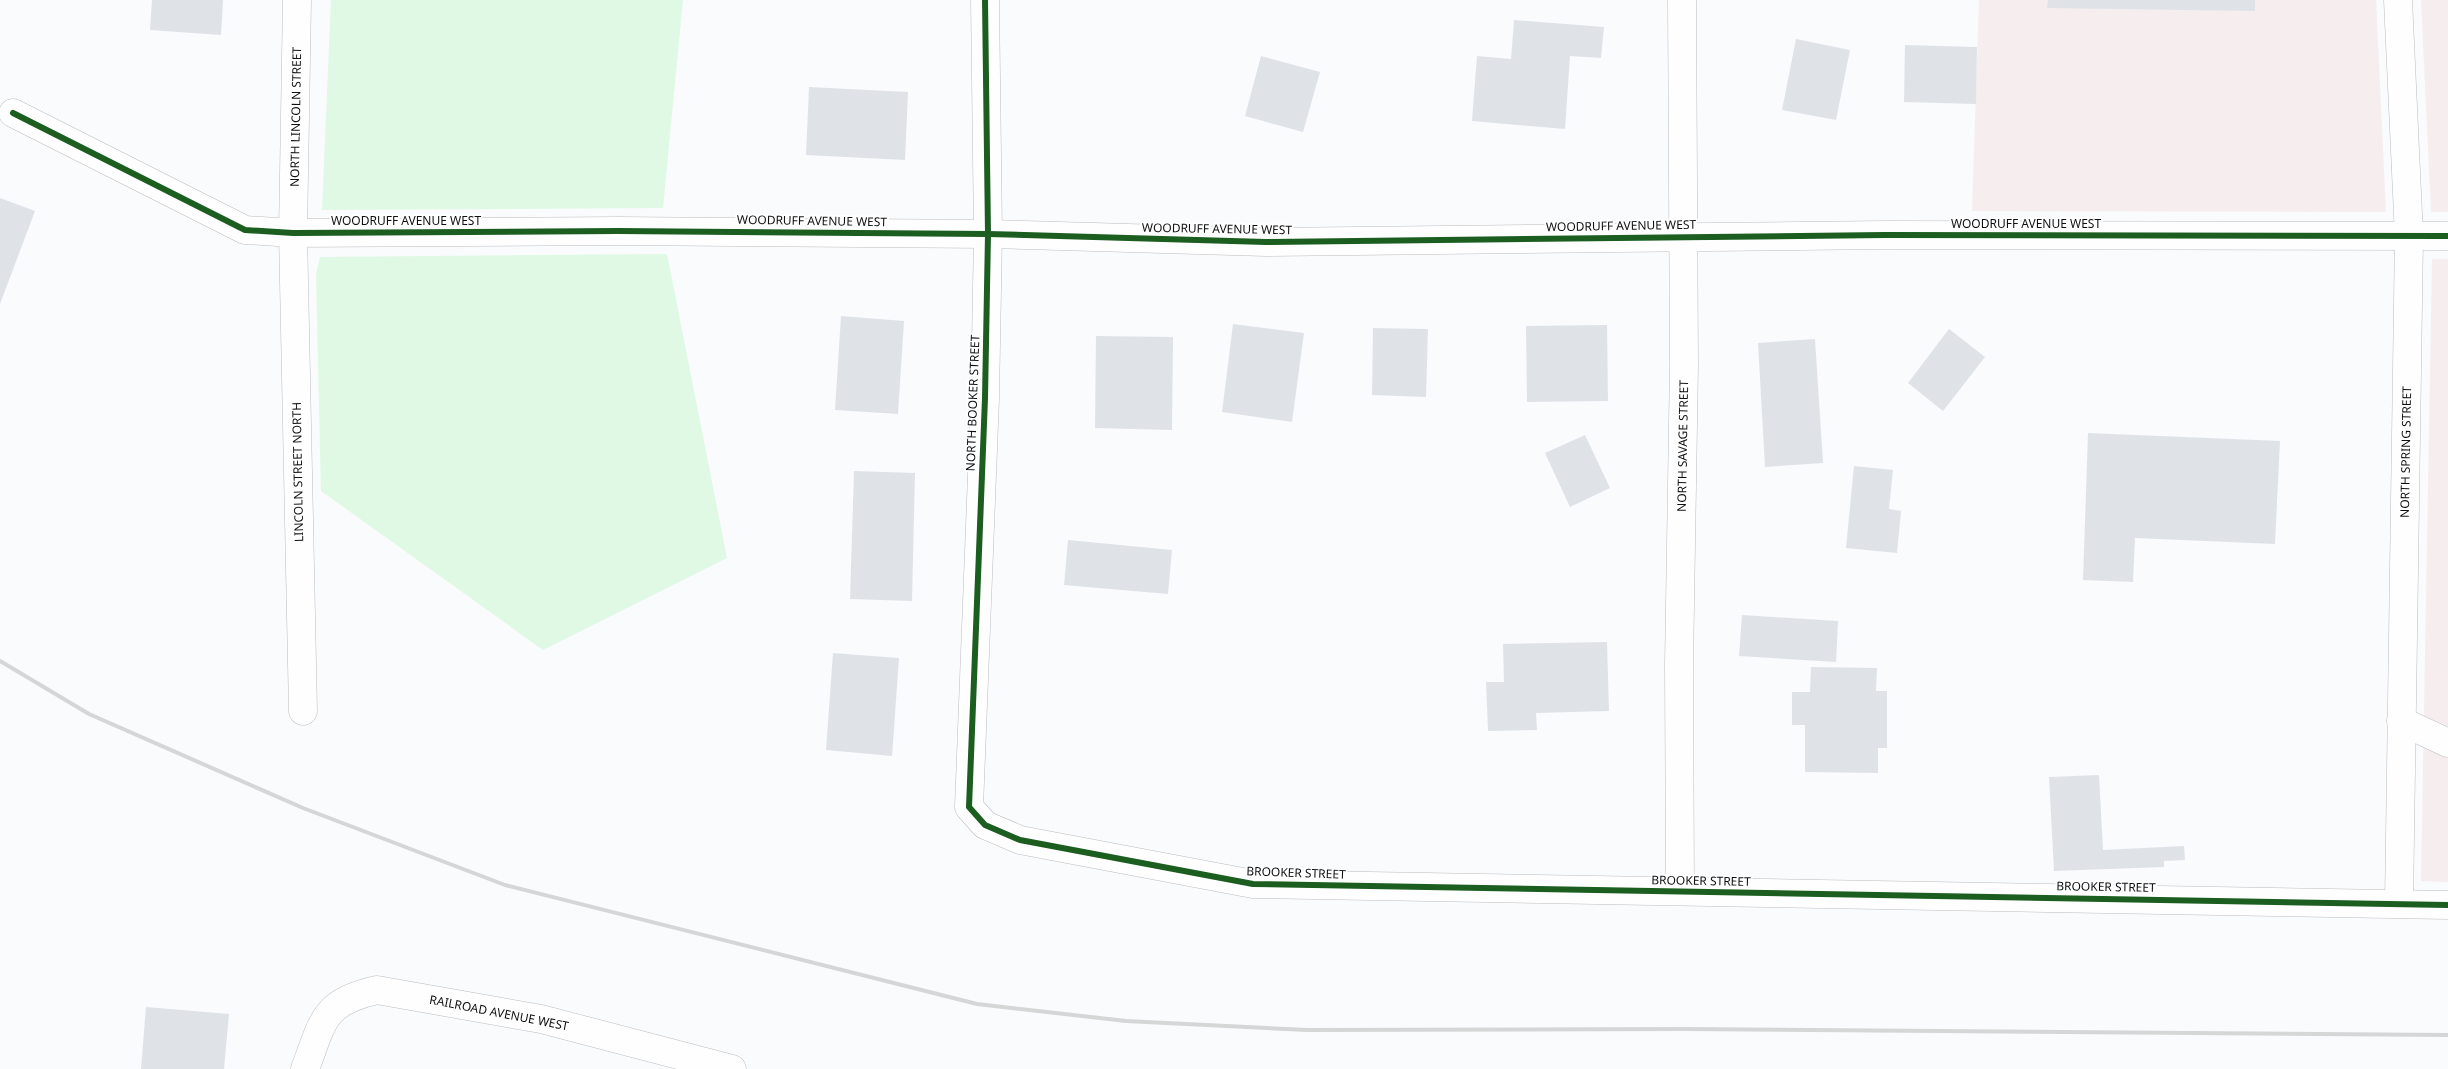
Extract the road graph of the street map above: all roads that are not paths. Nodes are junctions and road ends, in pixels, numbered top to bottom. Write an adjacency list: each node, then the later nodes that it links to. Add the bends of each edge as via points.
1 (297, 0): 6 (street, NORTH LINCOLN STREET)
2 (985, 0): 7 (street, NORTH BOOKER STREET)
3 (1682, 0): 10 (street, NORTH SAVAGE STREET)
4 (2398, 0): 8 (street, NORTH SPRING STREET)
5 (13, 113): 6 (street, WOODRUFF AVENUE WEST, via 245,230)
6 (293, 234): 7 (street, WOODRUFF AVENUE WEST, via 618,231); 11 (street, LINCOLN STREET NORTH)
7 (988, 234): 10 (street, WOODRUFF AVENUE WEST, via 1266,242); 14 (street, NORTH BOOKER STREET)
8 (2409, 236): 9 (street, WOODRUFF AVENUE WEST); 10 (street, WOODRUFF AVENUE WEST); 12 (street, NORTH SPRING STREET)
9 (2448, 236)
10 (1683, 237): 15 (street, NORTH SAVAGE STREET)
11 (303, 711)
12 (2401, 721): 13 (street); 16 (street, NORTH SPRING STREET)
13 (2448, 743)
14 (969, 807): 15 (street, BROOKER STREET, via 985,825 1020,840 1253,884)
15 (1680, 891): 16 (street, BROOKER STREET)
16 (2399, 903): 17 (street, BROOKER STREET)
17 (2448, 905)
18 (305, 1069): 19 (street, RAILROAD AVENUE WEST, via 332,1008 354,995 377,990 541,1019)
19 (732, 1069)

